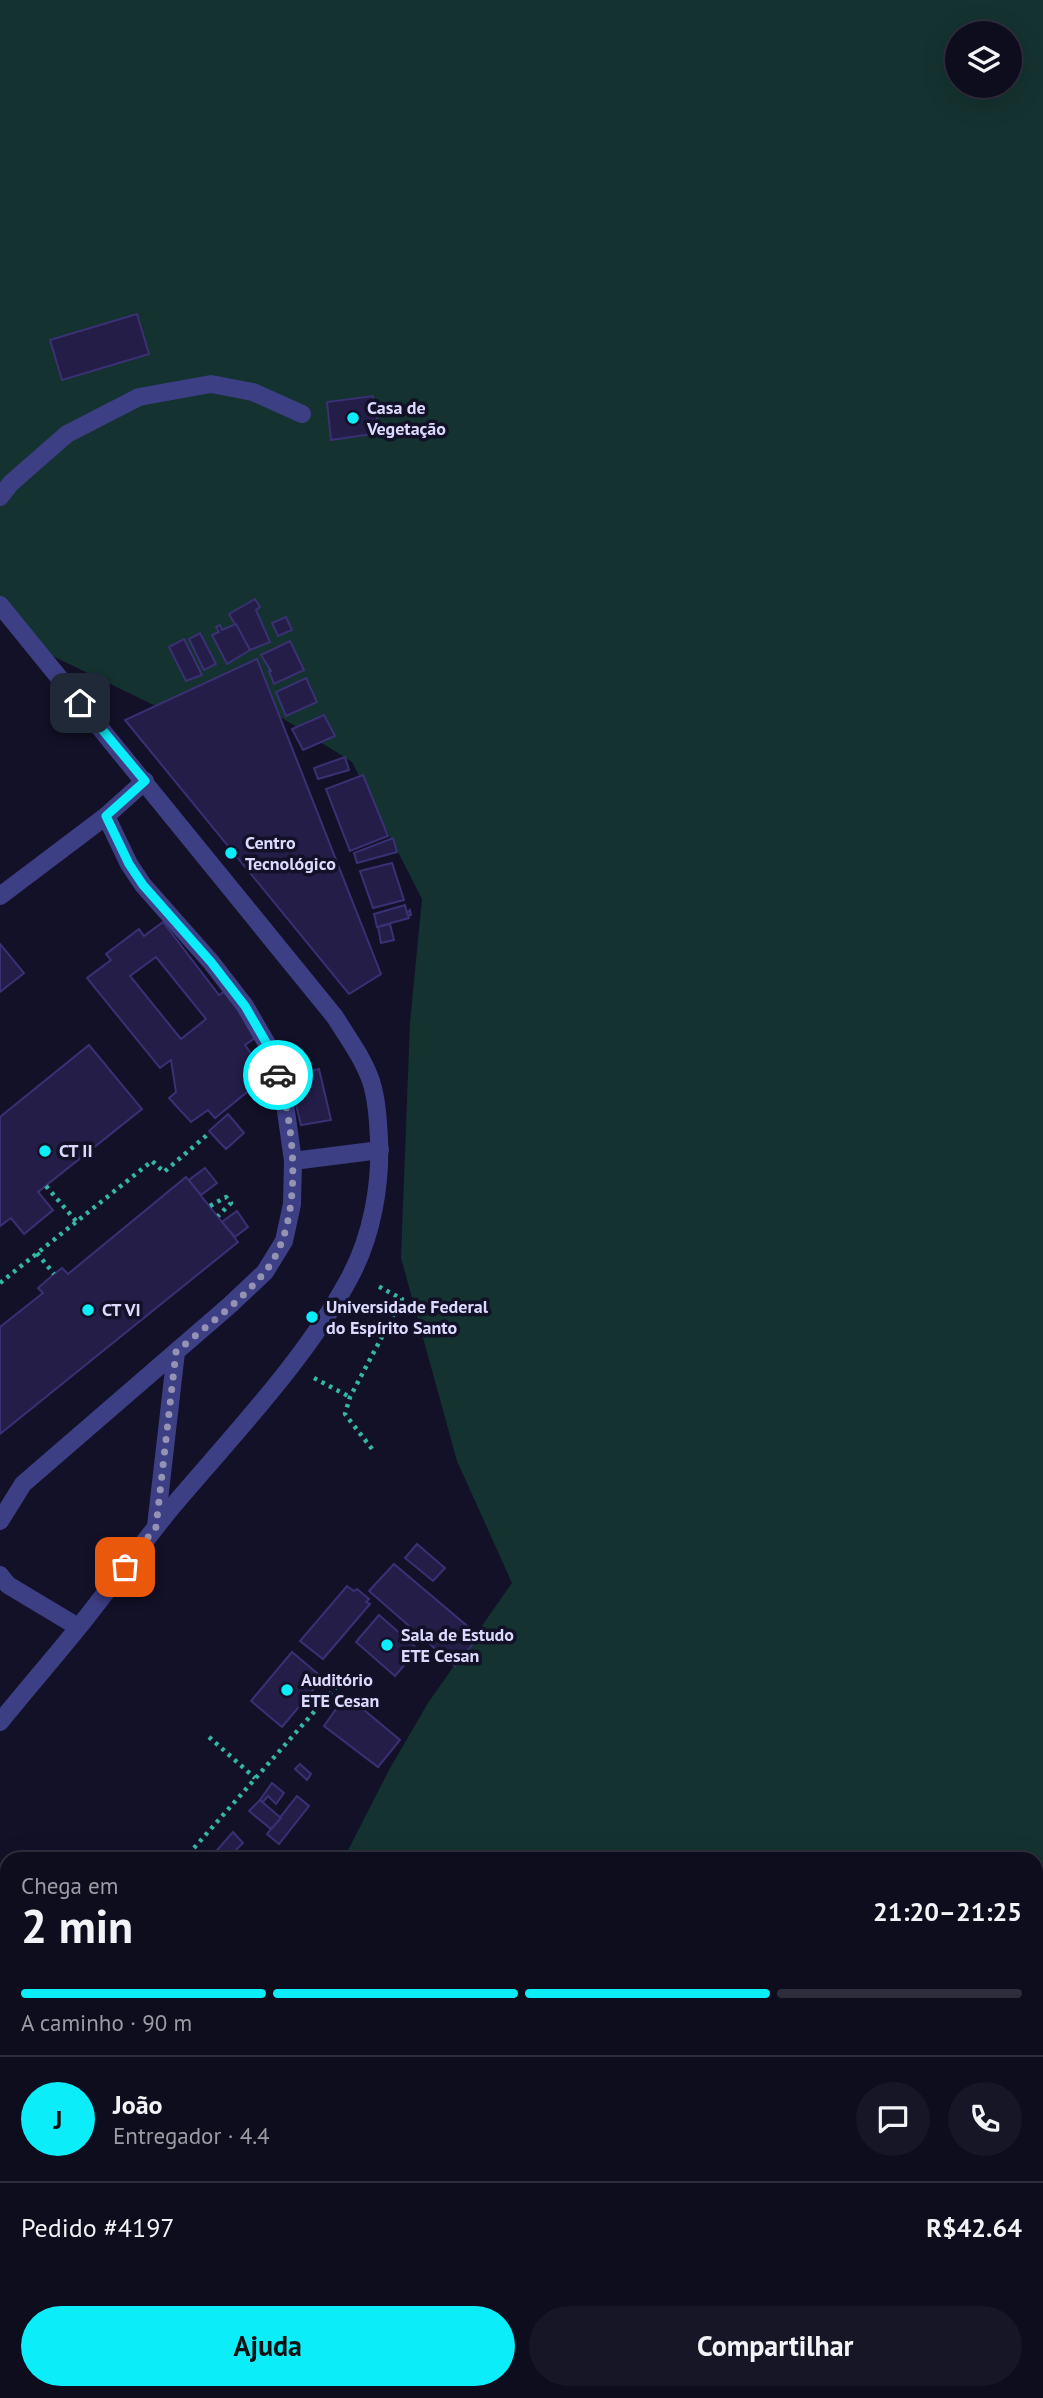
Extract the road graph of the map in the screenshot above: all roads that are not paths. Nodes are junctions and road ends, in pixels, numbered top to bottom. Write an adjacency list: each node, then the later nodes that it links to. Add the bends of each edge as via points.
1 (302, 414): 2 (street, via 253,392 211,384 139,397 67,434)
2 (0, 497)
3 (0, 605): 4 (street)
4 (145, 781): 5 (street); 7 (street, via 335,1017 357,1051 376,1100)
5 (106, 816): 6 (street); 8 (street, via 136,875 236,995 267,1044 283,1090)
6 (0, 896)
7 (380, 1150): 8 (street); 11 (street, via 374,1209 351,1276 292,1364)
8 (293, 1161): 9 (street, via 292,1204 284,1241 265,1272)
9 (176, 1352): 10 (street, via 23,1485); 11 (street)
10 (0, 1521)
11 (156, 1527): 13 (street)
12 (0, 1575): 13 (street, via 8,1585)
13 (78, 1627): 14 (street)
14 (0, 1721)

